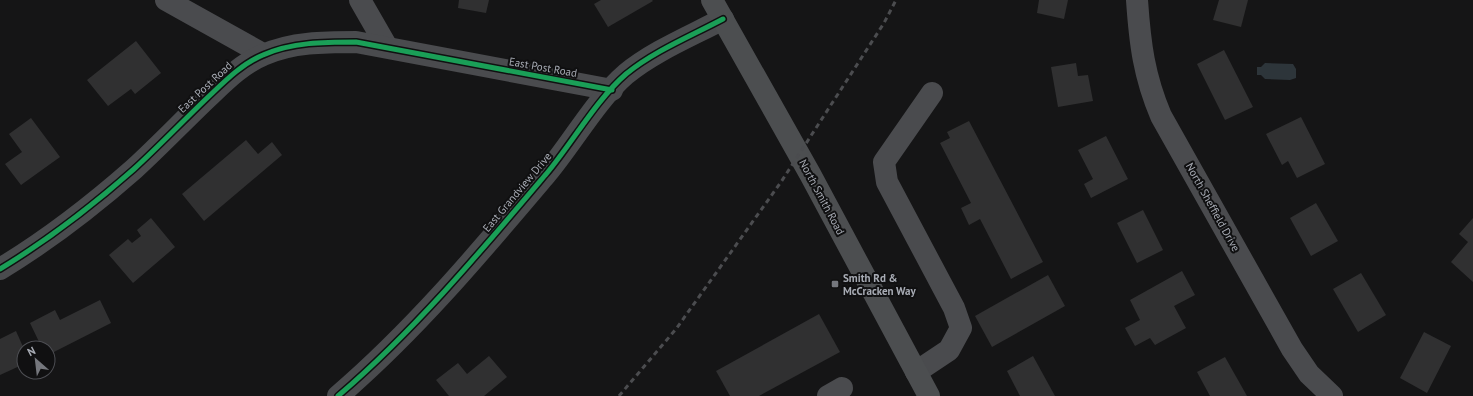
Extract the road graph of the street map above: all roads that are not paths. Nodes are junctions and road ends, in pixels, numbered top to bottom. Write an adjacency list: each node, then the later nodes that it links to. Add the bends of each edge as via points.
1 (166, 0): 7 (street)
2 (360, 0): 6 (street)
3 (712, 0): 5 (main road, North Smith Road)
4 (1137, 0): 14 (street, North Sheffield Drive, via 1144,65 1150,89 1162,116 1292,349 1309,374)
5 (723, 19): 8 (street, East Grandview Drive, via 641,63); 11 (main road, North Smith Road, via 807,168)
6 (387, 47): 7 (street, East Post Road, via 356,42 328,42 300,44); 8 (street, East Post Road)
7 (263, 54): 10 (street, East Post Road, via 240,68 134,169 51,237)
8 (612, 90): 12 (street, East Grandview Drive, via 548,172 462,272 406,332)
9 (932, 93): 11 (street, via 884,162 887,182 954,308 961,328 950,350)
10 (0, 269)
11 (916, 372): 13 (main road, North Smith Road)
12 (338, 396)
13 (929, 396)
14 (1332, 396)

